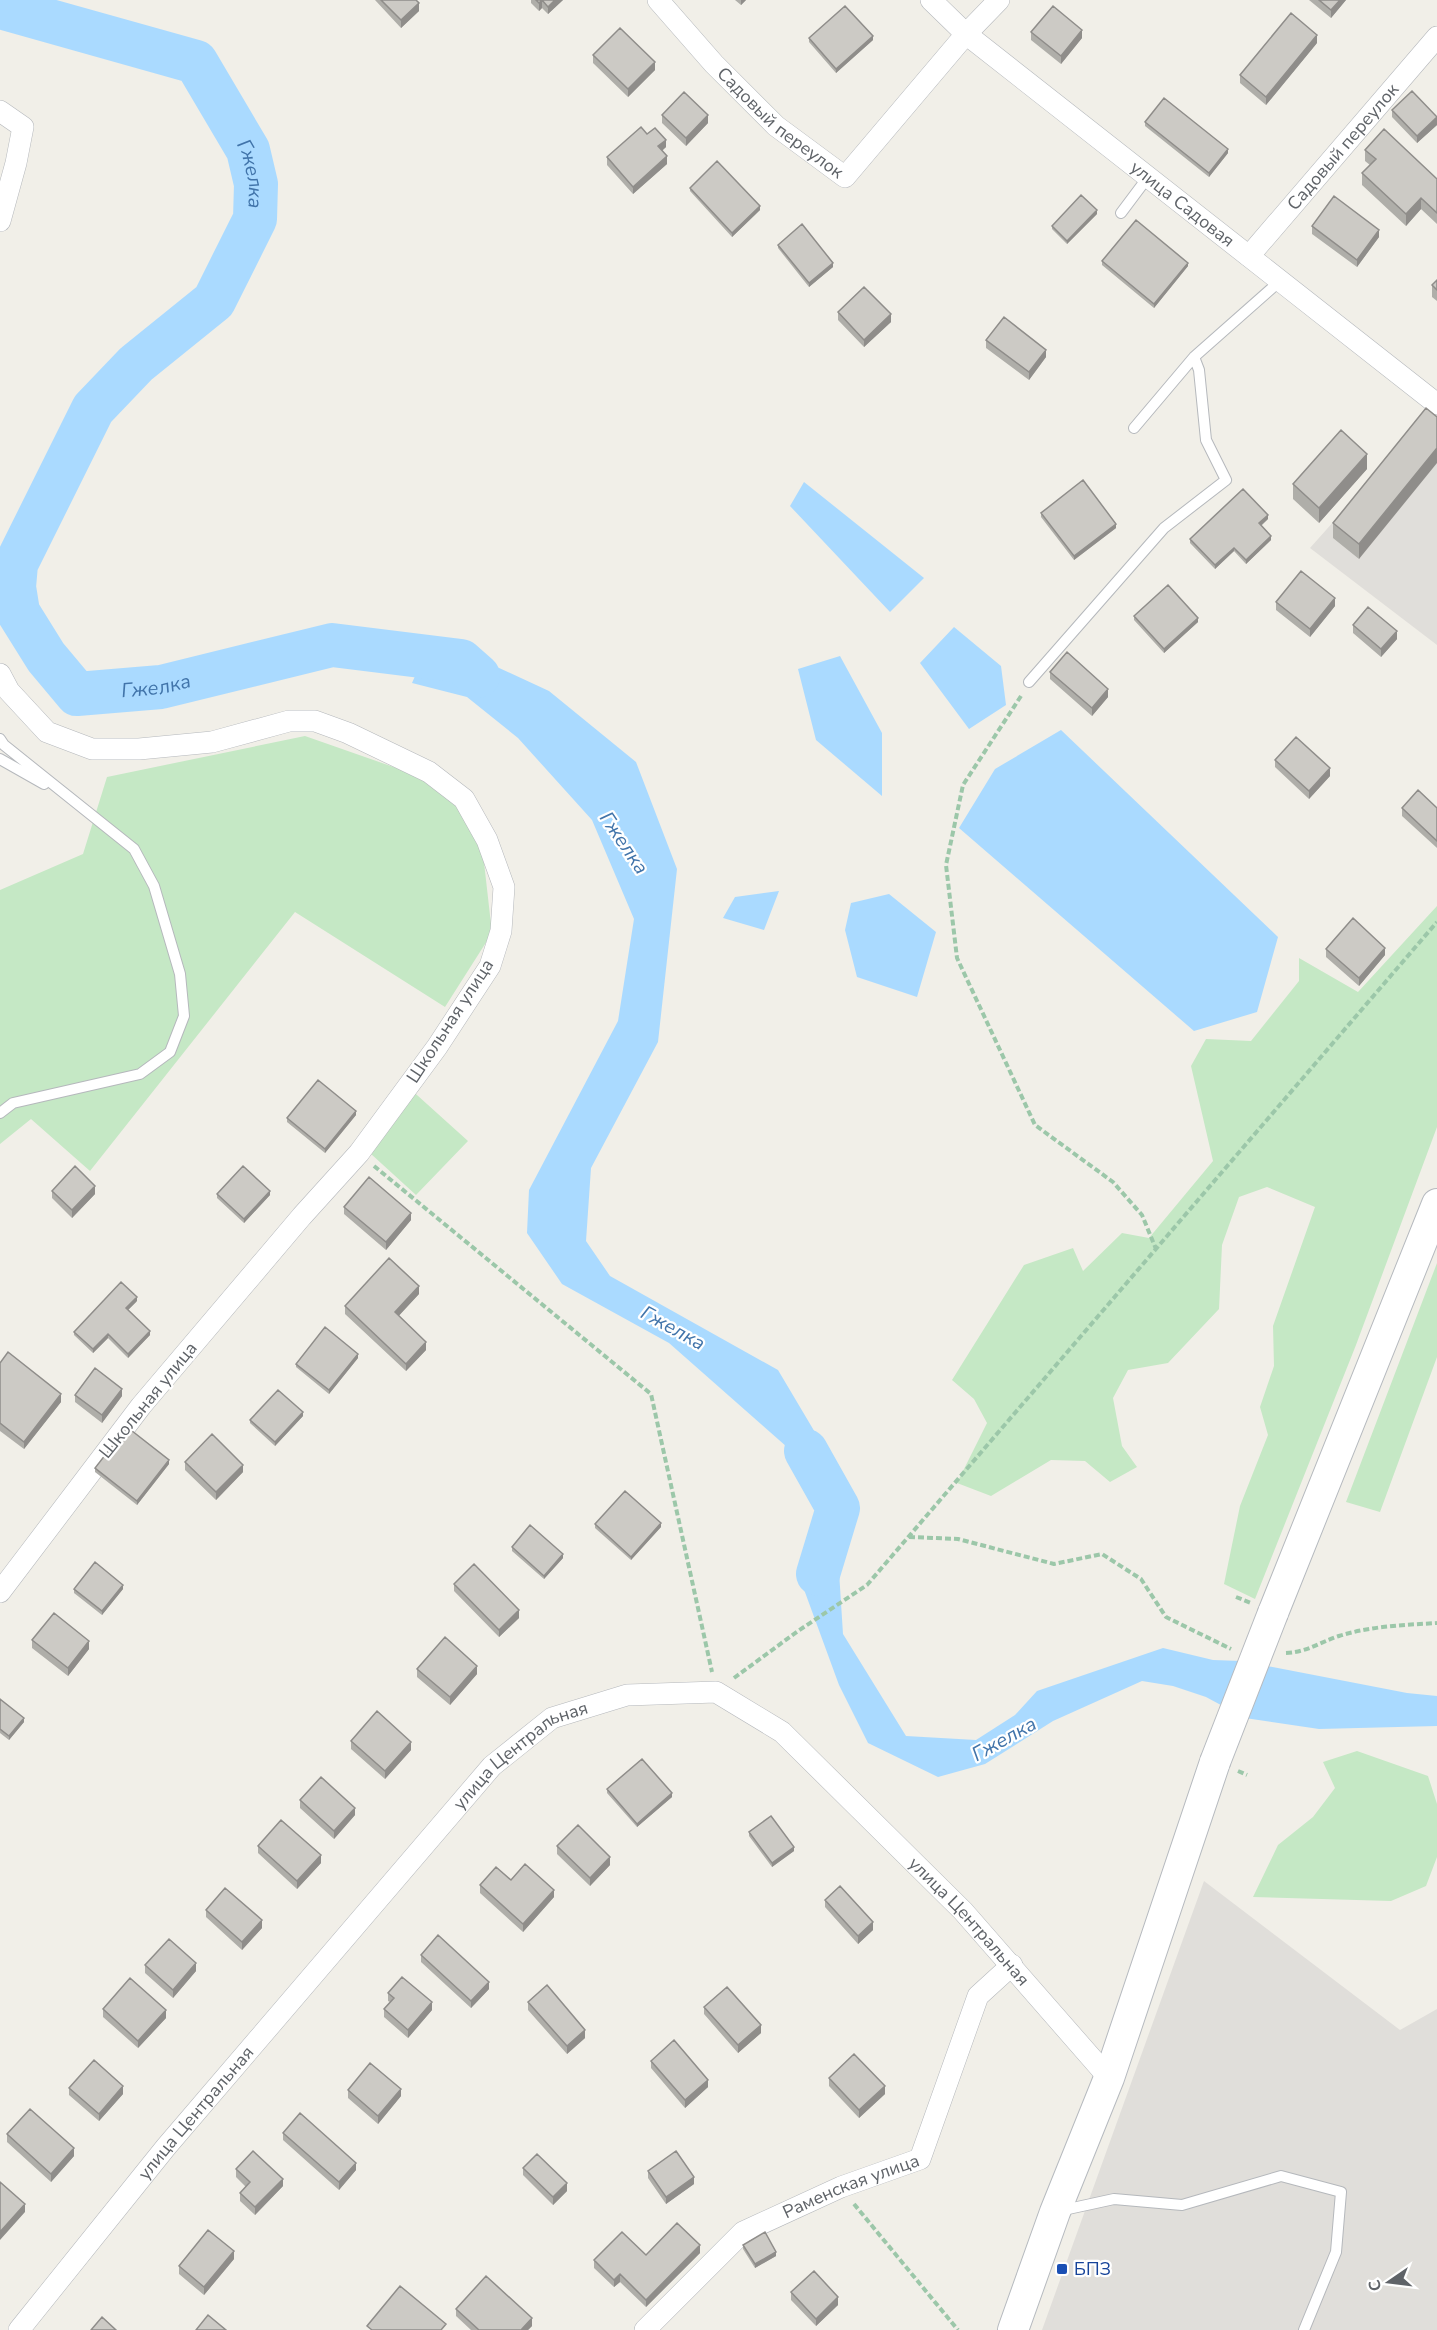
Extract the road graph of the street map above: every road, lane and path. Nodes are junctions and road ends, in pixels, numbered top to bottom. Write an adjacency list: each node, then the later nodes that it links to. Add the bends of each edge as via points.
1 (658, 0): 4 (street, Садовый переулок, via 776,126 845,177)
2 (931, 0): 4 (street, улица Садовая)
3 (999, 0): 4 (street, Садовый переулок)
4 (966, 34): 7 (street, улица Садовая)
5 (1437, 37): 10 (street, Садовый переулок)
6 (0, 111): 9 (street, via 23,128)
7 (1148, 177): 8 (lane); 10 (street, улица Садовая)
8 (1121, 213)
9 (0, 221)
10 (1249, 256): 11 (street, улица Садовая)
11 (1280, 281): 12 (lane); 13 (street, улица Садовая)
12 (1194, 357): 14 (lane); 16 (lane, via 1206,440 1226,480 1164,528)
13 (1437, 404)
14 (1134, 428)
15 (0, 674): 22 (street, Школьная улица, via 9,691 47,732 92,749 212,742 290,721 315,721 429,772 464,799 487,840 504,887 501,931 490,966 437,1047)
16 (1029, 682): 24 (path, via 963,785 946,865 957,958 1035,1125 1113,1182 1142,1215)
17 (0, 739): 19 (lane)
18 (0, 759): 19 (lane)
19 (78, 804): 21 (lane, via 134,849 154,886 180,974 184,1016 170,1052 140,1074 13,1103)
20 (1437, 922): 24 (path)
21 (0, 1113)
22 (359, 1153): 26 (street, Школьная улица, via 141,1406); 30 (path, via 651,1394)
23 (1437, 1204): 32 (main road, bridge, via 1215,1762)
24 (1156, 1249): 25 (path)
25 (908, 1537): 28 (path, via 958,1539 1054,1564 1102,1554 1141,1579 1166,1617 1227,1648); 30 (path, via 867,1585)
26 (0, 1592)
27 (1437, 1623): 29 (path, via 1391,1625 1338,1636 1308,1650)
28 (1238, 1649)
29 (1279, 1652)
30 (716, 1692): 31 (street, улица Центральная, via 782,1732); 35 (street, улица Центральная, via 627,1695 552,1718 492,1766 174,2138)
31 (1012, 1965): 32 (street, улица Центральная); 33 (street, Раменская улица, via 978,1996 920,2158)
32 (1108, 2078): 34 (main road)
33 (841, 2187): 36 (street, Раменская улица, via 743,2232); 37 (path)
34 (1055, 2212): 38 (main road); 39 (lane, via 1114,2199 1182,2205 1281,2176 1341,2192 1335,2252)
35 (19, 2330)
36 (645, 2330)
37 (958, 2330)
38 (1013, 2330)
39 (1304, 2330)

